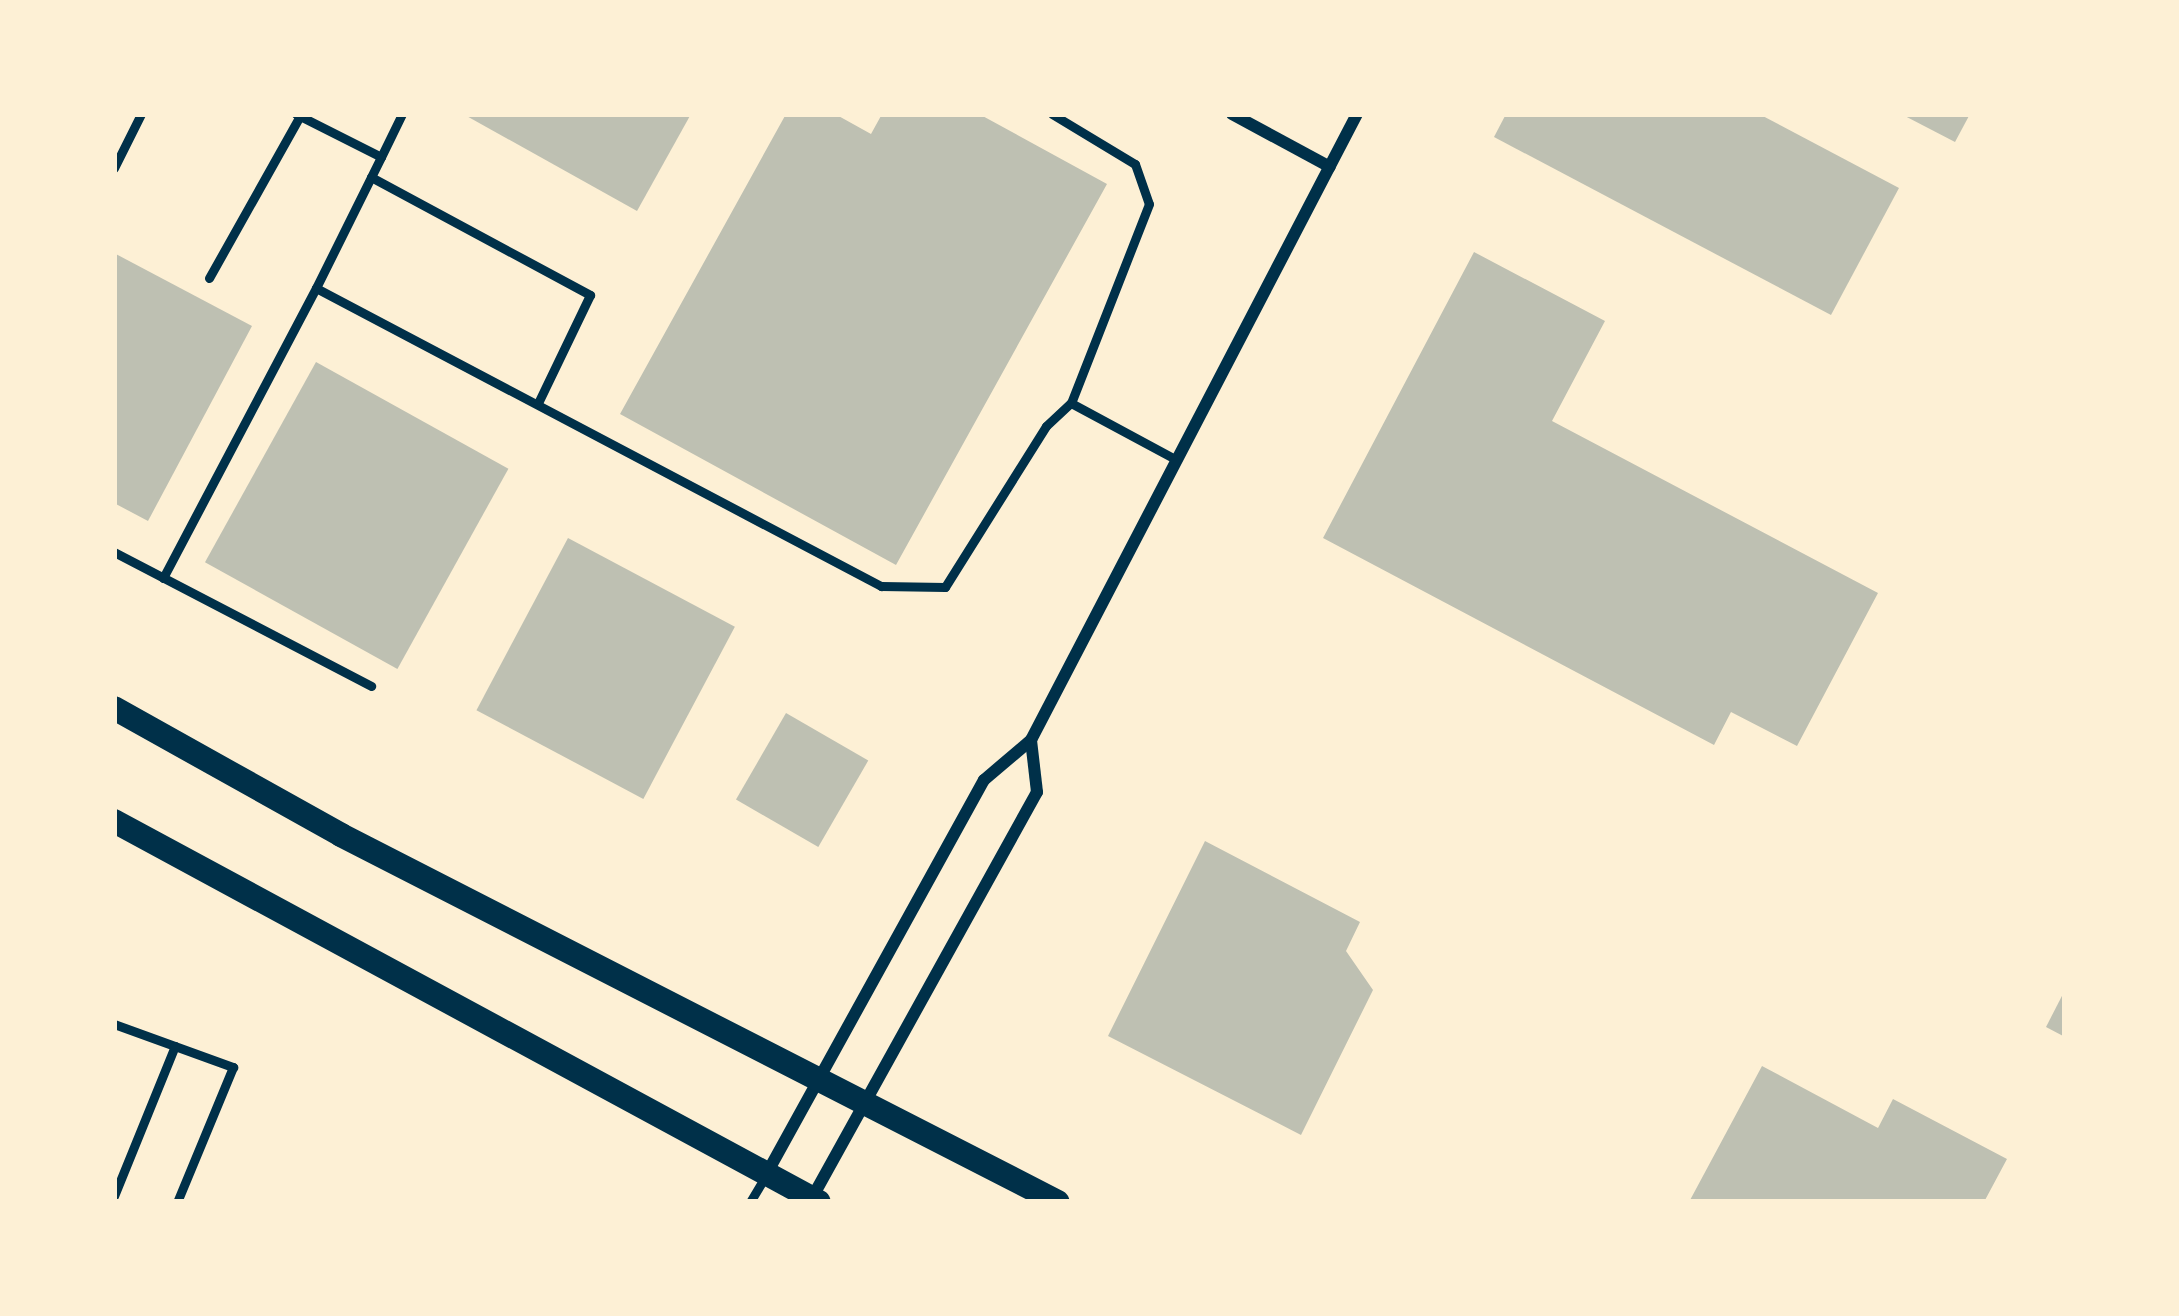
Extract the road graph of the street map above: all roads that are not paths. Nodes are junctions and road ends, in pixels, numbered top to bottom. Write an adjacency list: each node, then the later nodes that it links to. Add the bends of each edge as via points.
1 (141, 114): 9 (lane)
2 (402, 114): 7 (lane)
3 (1052, 114): 13 (lane, via 1135,164 1149,204)
4 (1232, 114): 8 (street)
5 (1357, 114): 8 (street)
6 (298, 115): 7 (lane); 11 (lane)
7 (381, 157): 10 (lane)
8 (1330, 167): 15 (street)
9 (114, 168)
10 (371, 177): 12 (lane); 14 (lane, via 590,295)
11 (209, 278)
12 (316, 288): 14 (lane); 17 (lane)
13 (1071, 403): 14 (lane, via 1046,426 963,568 945,587 920,592 881,586); 15 (lane)
14 (538, 404)
15 (1177, 460): 20 (street)
16 (114, 552): 17 (lane)
17 (163, 578): 18 (lane)
18 (371, 686)
19 (114, 708): 24 (main road, via 341,836)
20 (1031, 740): 24 (street, via 983,780); 25 (street, via 1037,792)
21 (114, 821): 26 (main road)
22 (114, 1024): 23 (lane)
23 (175, 1046): 27 (lane); 29 (lane, via 232,1067)
24 (822, 1081): 25 (main road); 26 (street)
25 (870, 1104): 28 (street); 31 (main road)
26 (766, 1174): 28 (main road); 30 (lane)
27 (114, 1196)
28 (814, 1201)
29 (177, 1202)
30 (750, 1202)
31 (1058, 1202)

